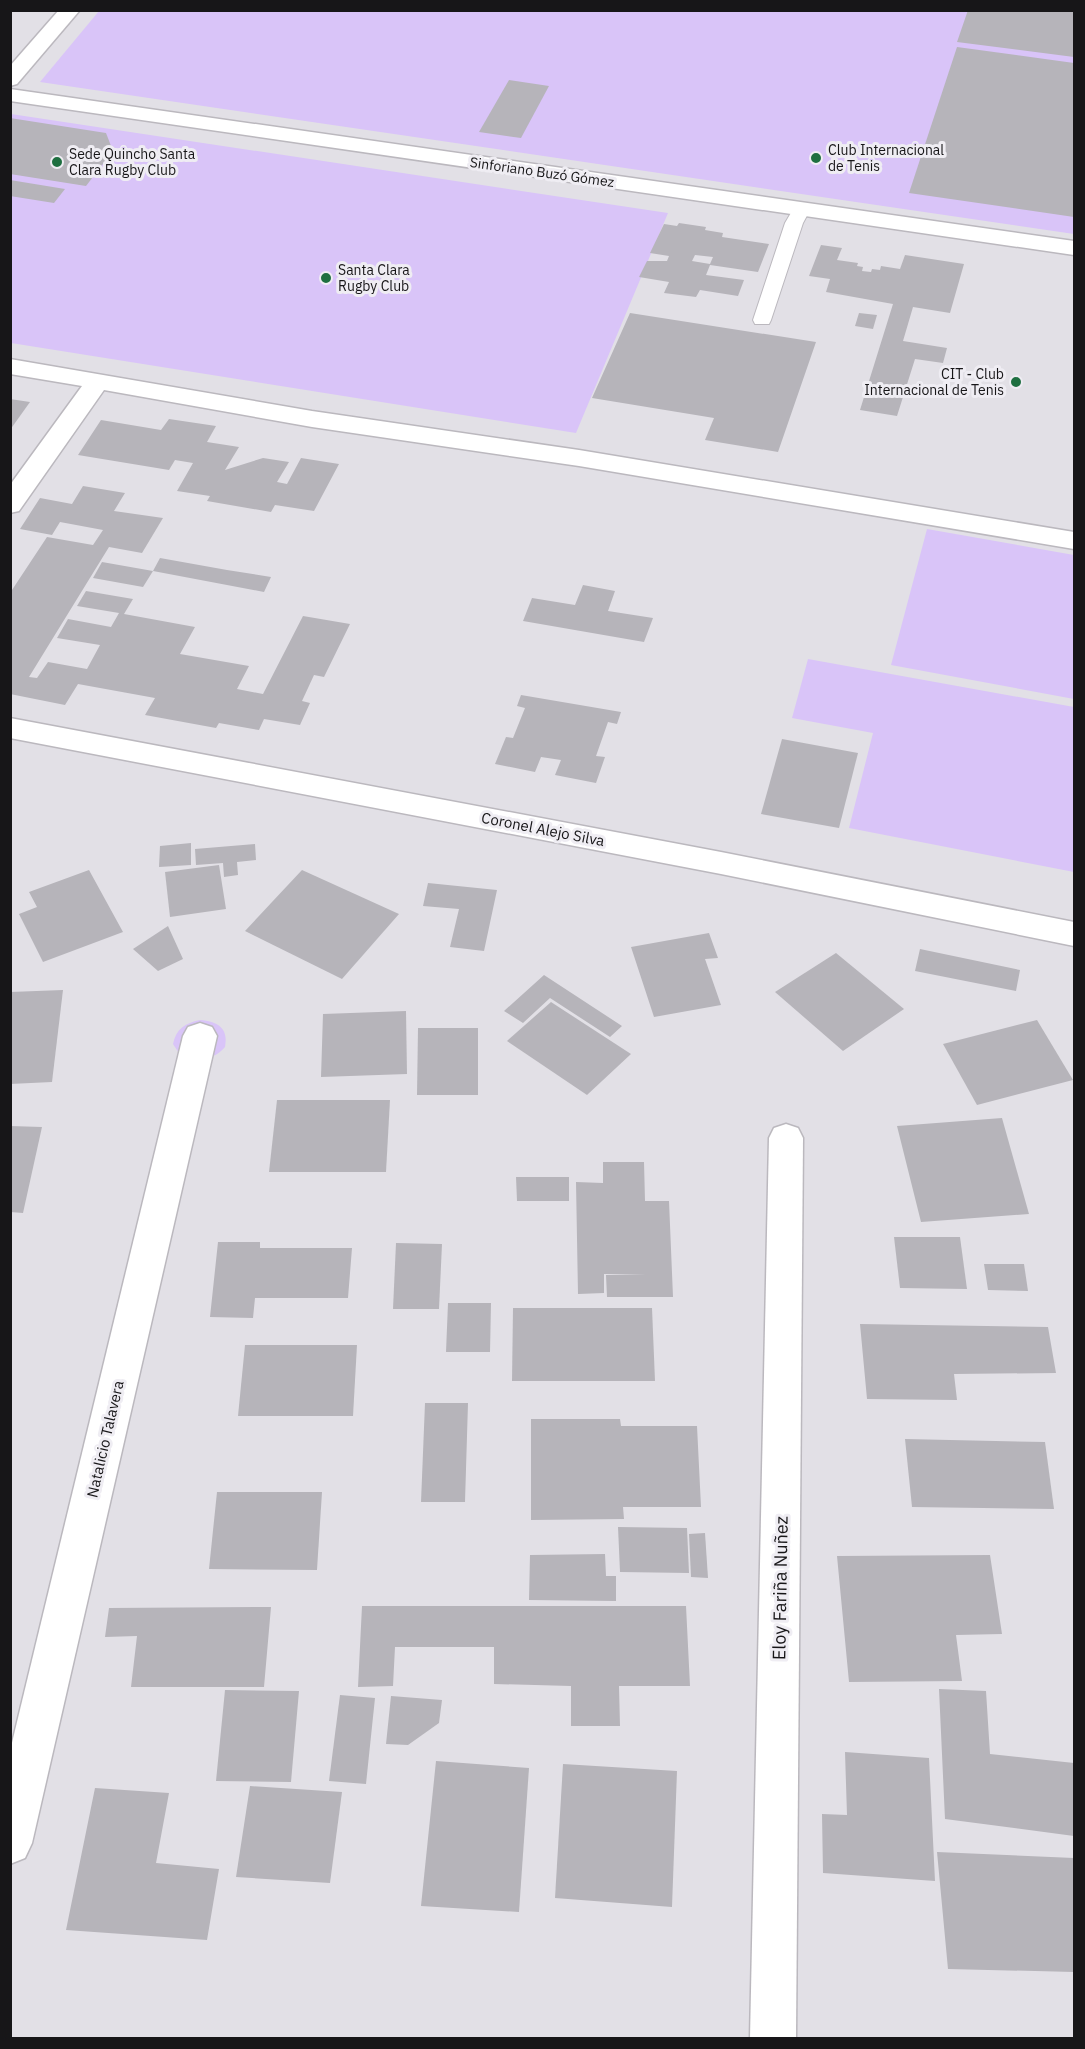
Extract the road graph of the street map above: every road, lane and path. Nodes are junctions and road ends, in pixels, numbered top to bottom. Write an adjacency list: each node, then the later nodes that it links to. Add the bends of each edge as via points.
1 (69, 10): 2 (street)
2 (10, 80)
3 (10, 95): 4 (street, Sinforiano Buzó Gómez)
4 (801, 210): 5 (street, Sinforiano Buzó Gómez); 6 (lane)
5 (1074, 248)
6 (762, 320)
7 (10, 366): 8 (street)
8 (98, 381): 9 (street); 10 (street)
9 (10, 505)
10 (1074, 542)
11 (10, 728): 12 (street, Coronel Alejo Silva)
12 (1074, 934)
13 (200, 1036): 15 (street, Natalicio Talavera)
14 (786, 1138): 16 (street, Eloy Fariña Nuñez)
15 (10, 1843)
16 (773, 2038)

